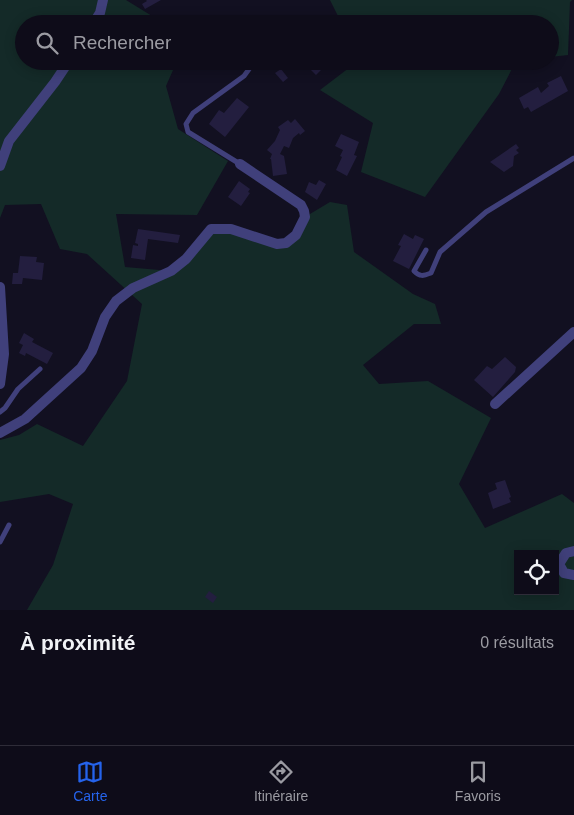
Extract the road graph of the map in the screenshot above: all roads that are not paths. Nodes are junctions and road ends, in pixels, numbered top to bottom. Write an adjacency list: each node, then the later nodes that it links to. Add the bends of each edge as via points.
1 (103, 0): 2 (street)
2 (99, 15)
3 (63, 70): 7 (street, via 9,141)
4 (248, 70): 6 (lane, via 193,112 186,124 188,132)
5 (574, 158): 8 (lane, via 486,212 440,252 431,273 419,276 414,271)
6 (240, 164): 15 (street, via 301,205 305,217 296,235 286,243 277,244 231,229 211,229 186,259 171,271 133,288 116,301 81,368 24,419)
7 (0, 166)
8 (426, 250)
9 (0, 286): 12 (street, via 4,354)
10 (574, 332): 13 (street)
11 (40, 369): 14 (lane)
12 (0, 384)
13 (495, 404)
14 (0, 412)
15 (0, 434)
16 (9, 525): 17 (lane)
17 (0, 542)
18 (574, 551): 19 (street, via 566,553 559,564 564,574)
19 (574, 575)

